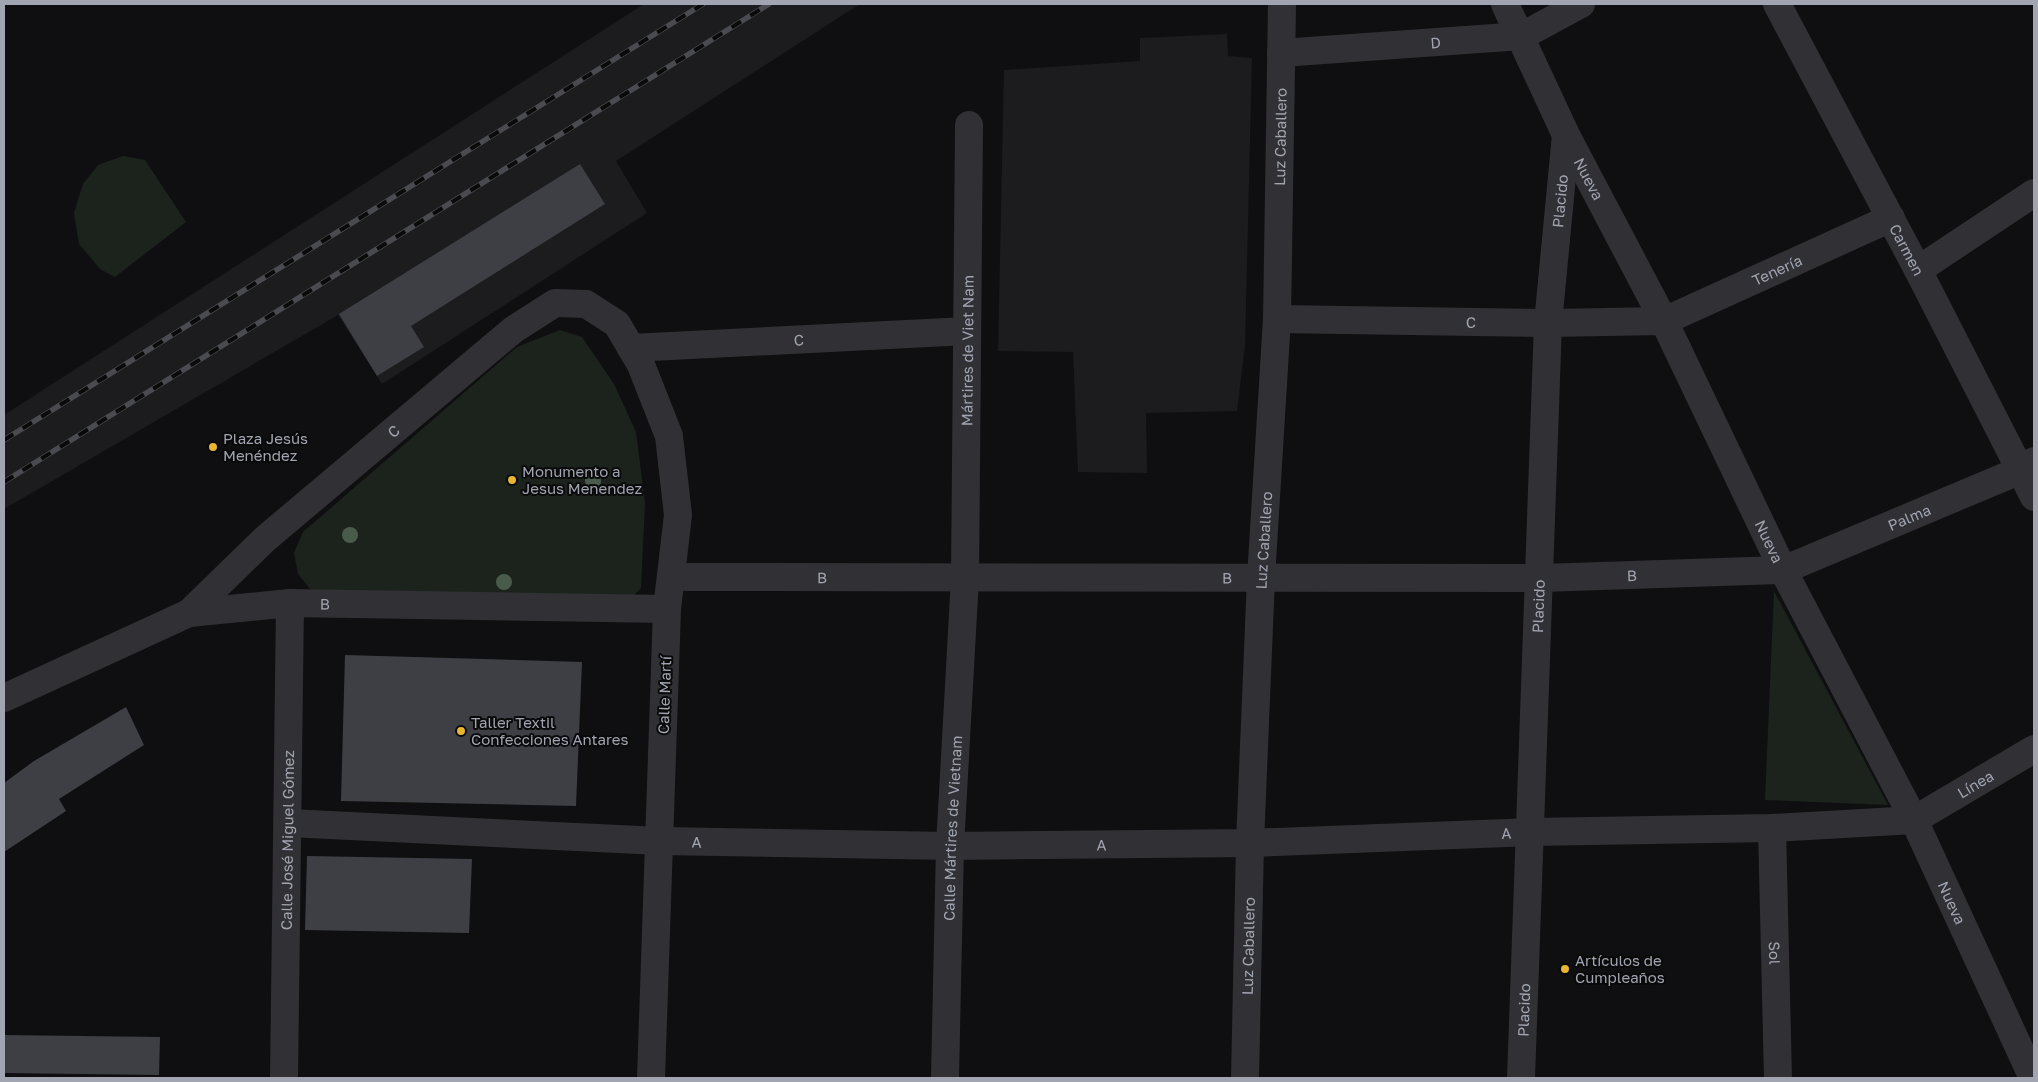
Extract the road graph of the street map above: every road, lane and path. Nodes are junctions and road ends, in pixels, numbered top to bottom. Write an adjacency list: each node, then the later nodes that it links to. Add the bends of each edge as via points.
1 (1282, 4): 6 (street, Luz Caballero)
2 (1505, 4): 5 (street, Nueva)
3 (1581, 4): 5 (street, D)
4 (1777, 4): 10 (street, Carmen)
5 (1522, 36): 6 (street, D); 8 (street, Nueva)
6 (1281, 54): 12 (street, Luz Caballero)
7 (969, 125): 16 (street, Mártires de Viet Nam)
8 (1566, 135): 13 (street, Nueva); 14 (street, Placido)
9 (2034, 193): 11 (street)
10 (1891, 218): 11 (street, Carmen); 13 (street, Tenería)
11 (1918, 270): 18 (street, Carmen)
12 (1277, 318): 14 (street, C); 23 (street, Luz Caballero)
13 (1664, 321): 14 (street, C); 20 (street, Nueva)
14 (1548, 323): 24 (street, Placido)
15 (617, 324): 17 (street, Calle Martí); 27 (street, C, via 586,304 555,304 513,330 265,539)
16 (967, 331): 17 (street, C); 22 (street, Mártires de Viet Nam)
17 (631, 348): 21 (street, Calle Martí, via 669,436 678,515)
18 (2028, 465): 19 (street, Carmen); 20 (street, Palma)
19 (2034, 497)
20 (1783, 570): 24 (street, B); 30 (street, Nueva)
21 (671, 577): 22 (street, B); 26 (street, Calle Martí)
22 (965, 578): 23 (street, B); 36 (street, Calle Mártires de Vietnam)
23 (1261, 578): 24 (street, B); 35 (street, Luz Caballero)
24 (1541, 578): 33 (street, Placido)
25 (290, 604): 26 (street, B); 27 (street, B); 31 (street, Calle José Miguel Gómez)
26 (667, 609): 34 (street, Calle Martí)
27 (188, 613): 28 (street, B)
28 (4, 698)
29 (2034, 748): 30 (street, Línea)
30 (1914, 820): 32 (street, A); 43 (street, Nueva)
31 (288, 823): 34 (street, A); 37 (street, Calle José Miguel Gómez)
32 (1772, 828): 33 (street, A); 42 (street, Sol)
33 (1530, 832): 35 (street, A); 41 (street, Placido)
34 (660, 841): 36 (street, A); 38 (street, Calle Martí)
35 (1250, 843): 36 (street, A); 40 (street, Luz Caballero)
36 (950, 846): 39 (street, Calle Mártires de Vietnam)
37 (284, 1078)
38 (651, 1078)
39 (945, 1078)
40 (1244, 1078)
41 (1521, 1078)
42 (1778, 1078)
43 (2033, 1078)

